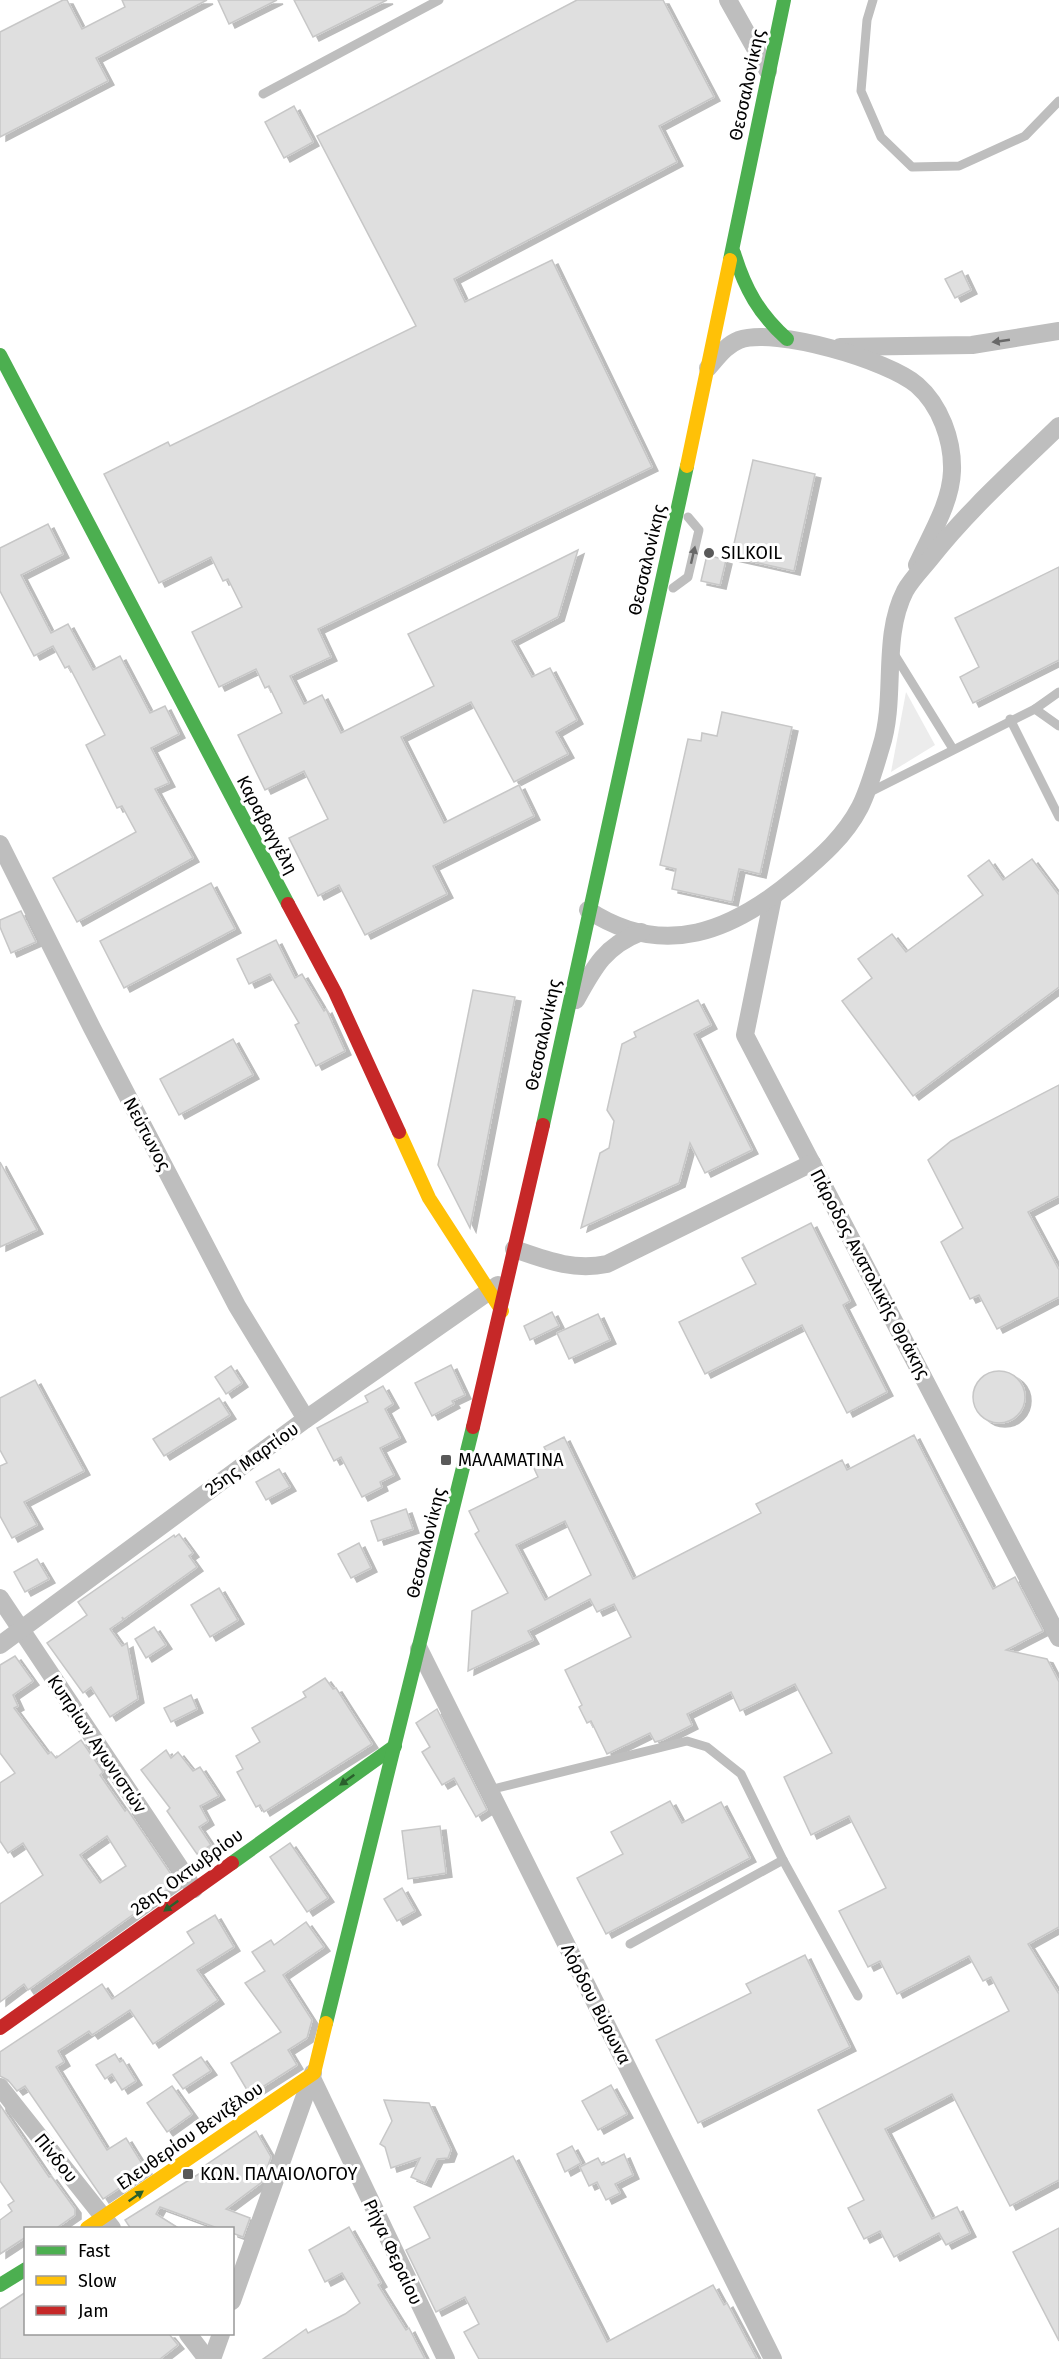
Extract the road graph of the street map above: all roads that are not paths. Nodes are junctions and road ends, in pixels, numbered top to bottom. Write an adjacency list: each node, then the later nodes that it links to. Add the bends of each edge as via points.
1 (439, 0): 6 (lane)
2 (728, 0): 5 (street)
3 (784, 0): 5 (main road, Θεσσαλονίκης)
4 (873, 0): 7 (lane, via 867,20 861,91 880,137 912,167 959,166 968,162 1025,136)
5 (768, 71): 8 (main road, Θεσσαλονίκης)
6 (263, 94)
7 (1059, 101)
8 (733, 249): 10 (main road, via 744,290 761,317); 13 (main road, Θεσσαλονίκης)
9 (1059, 332): 11 (street, one-way to 11, via 972,345)
10 (787, 339): 11 (street); 13 (street, via 740,340)
11 (828, 347): 17 (street, via 893,369 917,385 937,409 948,435 952,472 944,507)
12 (0, 355): 34 (main road, Καραβαγγέλη, via 335,992 429,1198)
13 (708, 368): 28 (main road, Θεσσαλονίκης)
14 (1059, 426): 17 (street, via 955,527)
15 (688, 517): 16 (lane, one-way to 15, via 688,577 699,530)
16 (673, 588)
17 (905, 591): 18 (street, via 894,628)
18 (893, 652): 23 (lane); 24 (street, via 882,744)
19 (1059, 692): 20 (lane)
20 (1035, 709): 21 (lane); 22 (lane)
21 (1010, 719): 23 (lane); 25 (lane)
22 (1059, 726)
23 (953, 749): 24 (lane)
24 (865, 794): 27 (street, via 840,837)
25 (1059, 817)
26 (0, 844): 36 (street, Νεύτωνος, via 237,1306)
27 (773, 897): 29 (street, via 716,928 690,935 666,937); 31 (street, Πάροδος Ανατολικής Θράκης, via 745,1035)
28 (588, 910): 29 (street, via 618,927); 30 (main road, Θεσσαλονίκης)
29 (641, 932): 30 (street, via 612,947 587,979)
30 (566, 1016): 32 (main road, Θεσσαλονίκης)
31 (812, 1163): 32 (street, via 607,1264 566,1266); 39 (street, Πάροδος Ανατολικής Θράκης)
32 (514, 1250): 33 (main road, Θεσσαλονίκης)
33 (508, 1280): 34 (street, 25ης Μαρτίου); 35 (main road, Θεσσαλονίκης)
34 (489, 1289): 35 (main road, Καραβαγγέλη); 36 (street, 25ης Μαρτίου)
35 (502, 1311): 41 (main road, Θεσσαλονίκης)
36 (306, 1419): 38 (street, 25ης Μαρτίου)
37 (0, 1599): 38 (street, Κυπρίων Αγωνιστών)
38 (20, 1630): 40 (street, 25ης Μαρτίου); 45 (street, Κυπρίων Αγωνιστών)
39 (1059, 1638)
40 (0, 1645)
41 (419, 1649): 42 (main road, Θεσσαλονίκης); 43 (street, Λόρδου Βύρωνα)
42 (395, 1746): 45 (main road, 28ης Οκτωβρίου, one-way to 45); 49 (main road, Θεσσαλονίκης)
43 (489, 1790): 44 (lane, via 687,1741 707,1747 741,1774); 60 (street, Λόρδου Βύρωνα)
44 (783, 1860): 46 (lane); 47 (lane)
45 (194, 1889): 48 (main road, 28ης Οκτωβρίου, one-way to 48)
46 (630, 1944)
47 (858, 1996)
48 (0, 2028)
49 (313, 2075): 51 (main road, Ελευθερίου Βενιζέλου, one-way to 49); 54 (street); 59 (street, Ρήγα Φεραίου)
50 (0, 2087): 51 (street, Πίνδου)
51 (108, 2223)
52 (24, 2270): 53 (main road)
53 (0, 2285)
54 (234, 2295)
55 (189, 2335): 57 (street)
56 (221, 2335): 58 (street)
57 (207, 2359)
58 (212, 2359)
59 (446, 2359)
60 (773, 2359)

